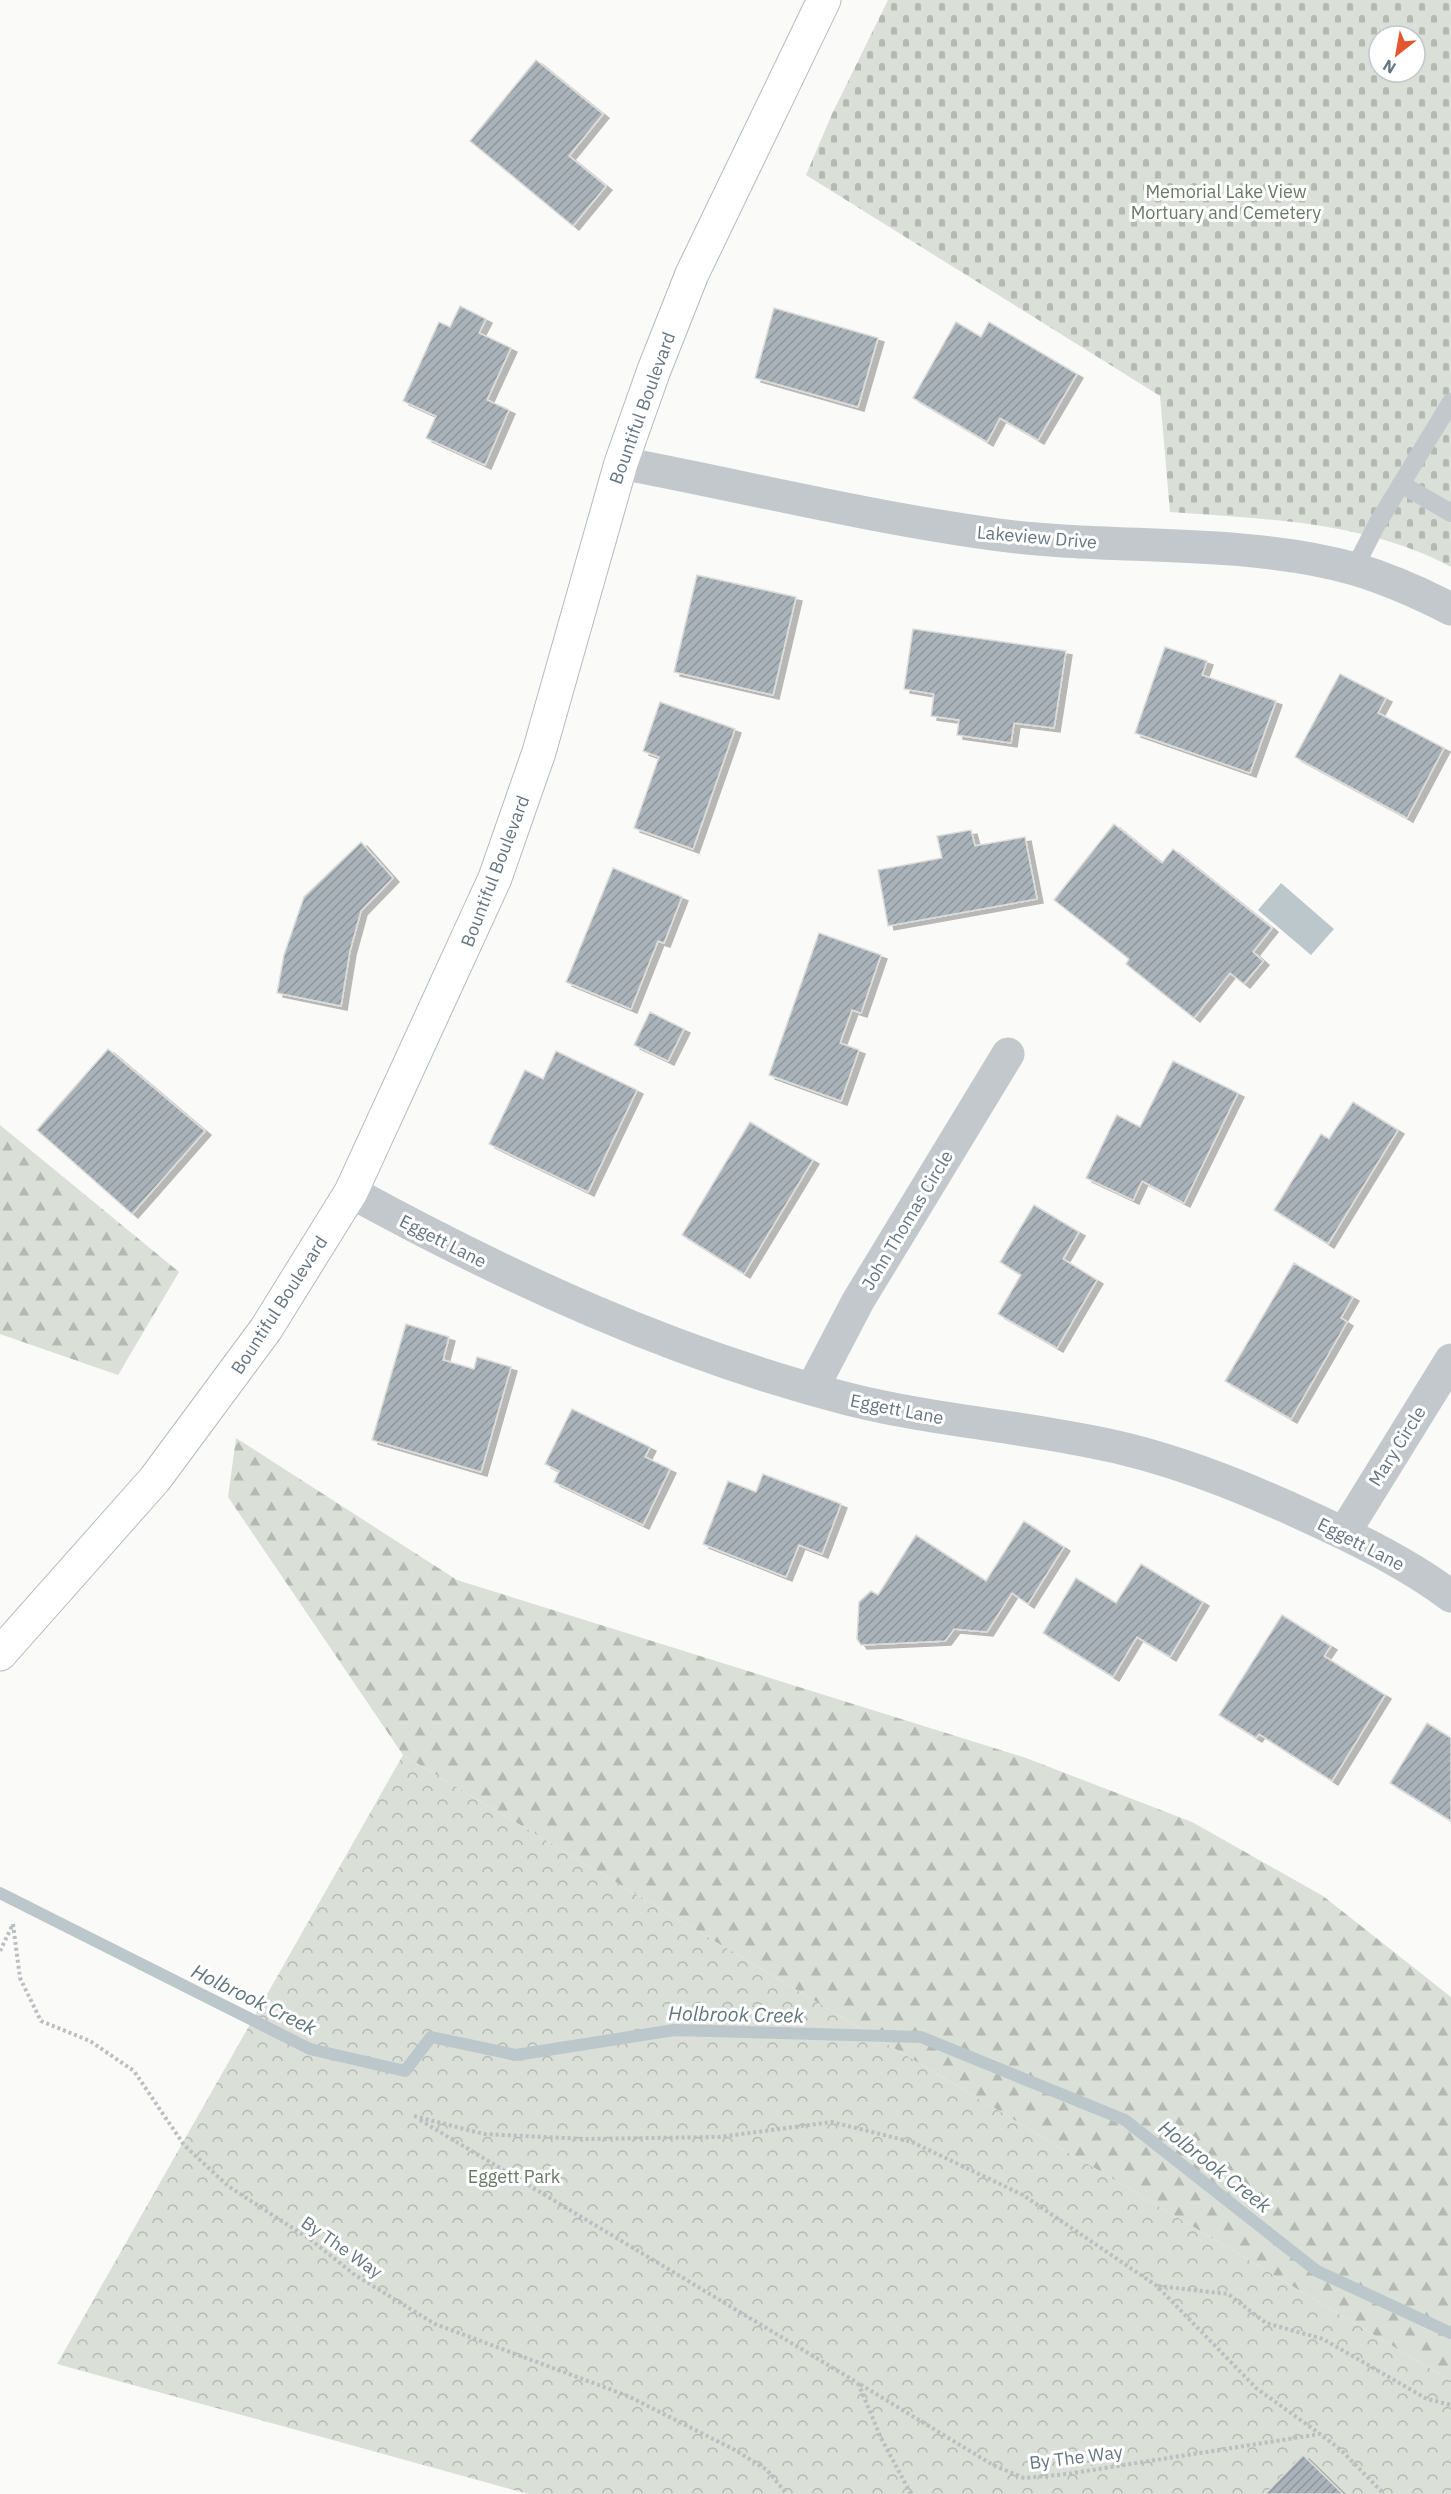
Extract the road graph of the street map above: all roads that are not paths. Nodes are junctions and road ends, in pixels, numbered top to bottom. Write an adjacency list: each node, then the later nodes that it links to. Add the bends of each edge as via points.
1 (824, 0): 3 (main road, Bountiful Boulevard, via 692,274)
2 (1451, 402): 4 (lane)
3 (621, 463): 6 (street, Lakeview Drive, via 942,527 1059,541 1256,553); 9 (main road, Bountiful Boulevard, via 539,752 495,878)
4 (1401, 484): 5 (lane); 6 (lane)
5 (1451, 513)
6 (1354, 569): 7 (street, Lakeview Drive, via 1411,589)
7 (1451, 609)
8 (1008, 1054): 11 (street, John Thomas Circle, via 858,1301)
9 (351, 1192): 11 (street, Eggett Lane, via 550,1293 692,1350); 14 (main road, Bountiful Boulevard, via 266,1329 155,1479)
10 (1451, 1360): 12 (street, Mary Circle)
11 (812, 1389): 12 (street, Eggett Lane, via 886,1408 1090,1441 1145,1454 1242,1487)
12 (1344, 1533): 13 (street, Eggett Lane)
13 (1451, 1596)
14 (0, 1654)

